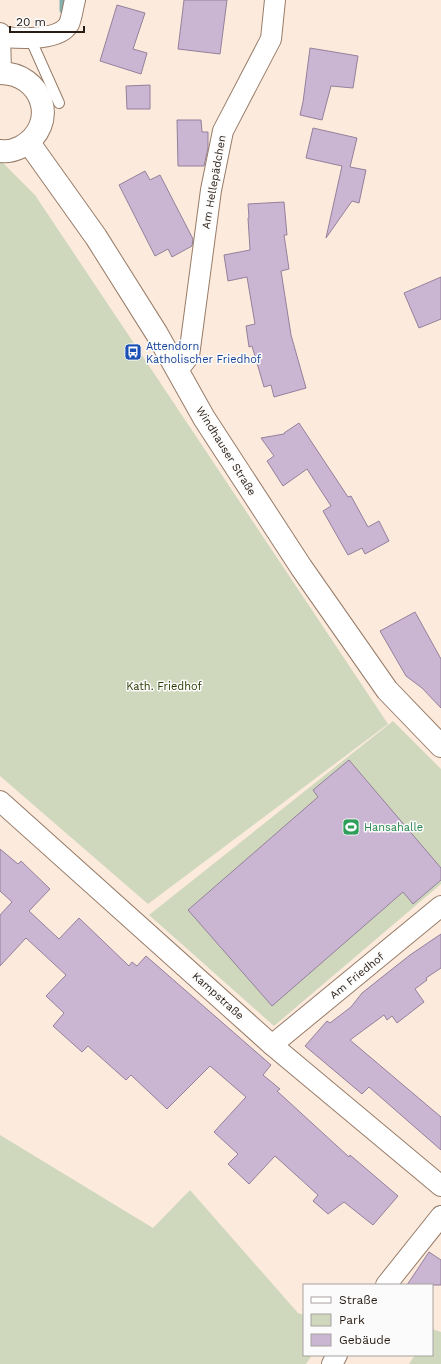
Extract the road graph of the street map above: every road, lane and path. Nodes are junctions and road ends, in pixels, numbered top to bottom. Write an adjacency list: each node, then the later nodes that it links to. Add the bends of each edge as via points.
1 (75, 0): 5 (street, via 68,25 54,36)
2 (275, 0): 10 (street, Am Hellepädchen, via 271,39 223,131 211,190 189,356)
3 (0, 34): 4 (street)
4 (0, 37): 5 (street); 6 (street)
5 (30, 38): 7 (lane)
6 (0, 73): 8 (main road, via 13,74 24,79 34,87 40,98 43,109 42,122)
7 (58, 103)
8 (29, 143): 9 (main road, via 18,149); 10 (main road, Windhauser Straße, via 96,237)
9 (0, 151)
10 (178, 370): 11 (main road, Windhauser Straße, via 208,425 301,567 387,690)
11 (441, 746)
12 (0, 801): 14 (street, Kampstraße)
13 (441, 906): 14 (street, Am Friedhof)
14 (272, 1045): 15 (street, Kampstraße)
15 (441, 1186)
16 (441, 1216): 17 (street)
17 (387, 1284)

